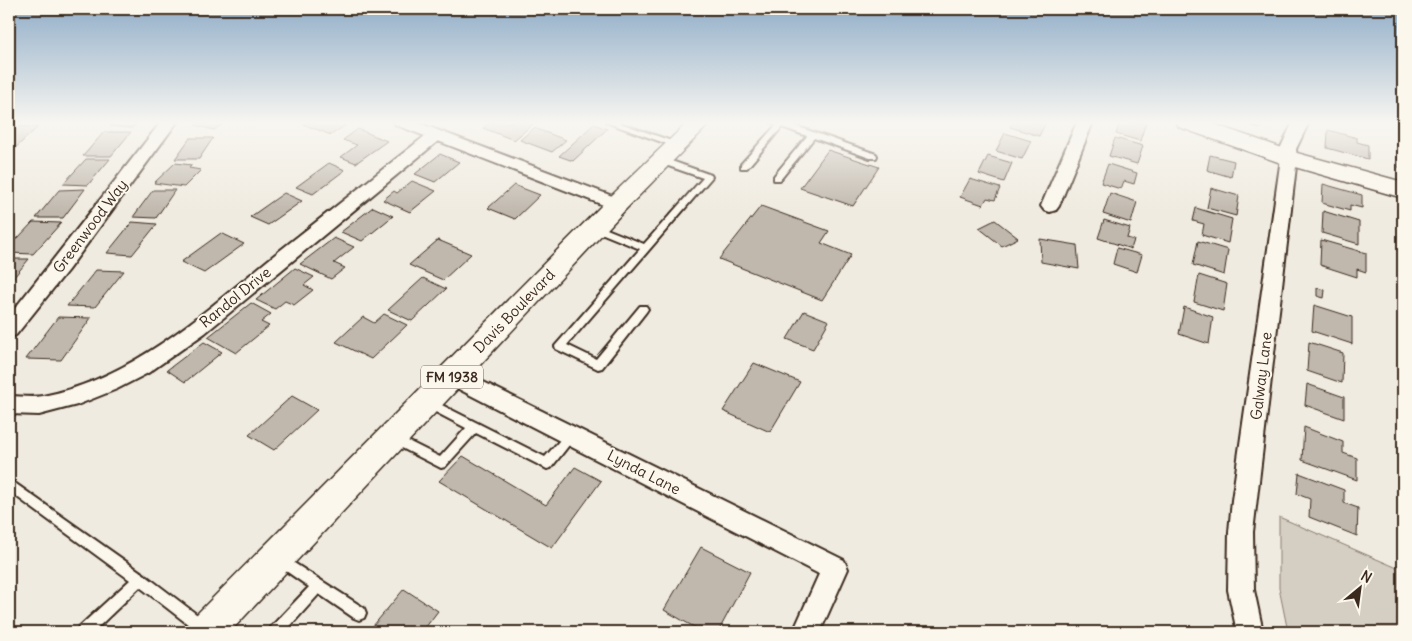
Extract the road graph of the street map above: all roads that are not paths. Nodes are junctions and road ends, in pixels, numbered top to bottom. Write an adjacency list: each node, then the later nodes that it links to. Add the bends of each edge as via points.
1 (146, 152): 21 (street, Greenwood Way)
2 (415, 152): 24 (street, Randol Drive, via 191,333 146,363 110,384 74,398 41,406)
3 (480, 152): 16 (street)
4 (668, 152): 16 (main road, Davis Boulevard / FM 1938); 19 (lane, via 708,178)
5 (755, 152): 13 (lane)
6 (798, 152): 14 (lane)
7 (861, 152): 11 (lane)
8 (1073, 152): 17 (street)
9 (1272, 152): 12 (main road)
10 (1288, 152): 12 (street, Galway Lane)
11 (873, 156)
12 (1289, 158): 15 (main road); 37 (street, Galway Lane, via 1242,524 1241,590)
13 (744, 166)
14 (777, 178)
15 (1403, 190)
16 (617, 204): 18 (main road, Davis Boulevard / FM 1938)
17 (1050, 206)
18 (594, 227): 19 (lane); 22 (main road, Davis Boulevard / FM 1938)
19 (646, 248): 20 (lane, via 560,346 598,365)
20 (643, 309)
21 (9, 330)
22 (453, 376): 23 (main road, Davis Boulevard / FM 1938); 26 (street, Lynda Lane)
23 (427, 403): 25 (lane); 27 (main road, Davis Boulevard / FM 1938)
24 (9, 405)
25 (474, 427): 26 (lane, via 547,464); 27 (lane, via 441,463)
26 (571, 435): 36 (street, Lynda Lane, via 835,569)
27 (393, 438): 29 (main road, Davis Boulevard / FM 1938)
28 (9, 484): 30 (lane)
29 (277, 558): 31 (lane); 33 (main road, Davis Boulevard / FM 1938)
30 (140, 579): 33 (lane); 34 (lane)
31 (318, 586): 32 (lane); 35 (lane)
32 (359, 613)
33 (206, 631)
34 (84, 632)
35 (276, 632)
36 (806, 632)
37 (1250, 632)

